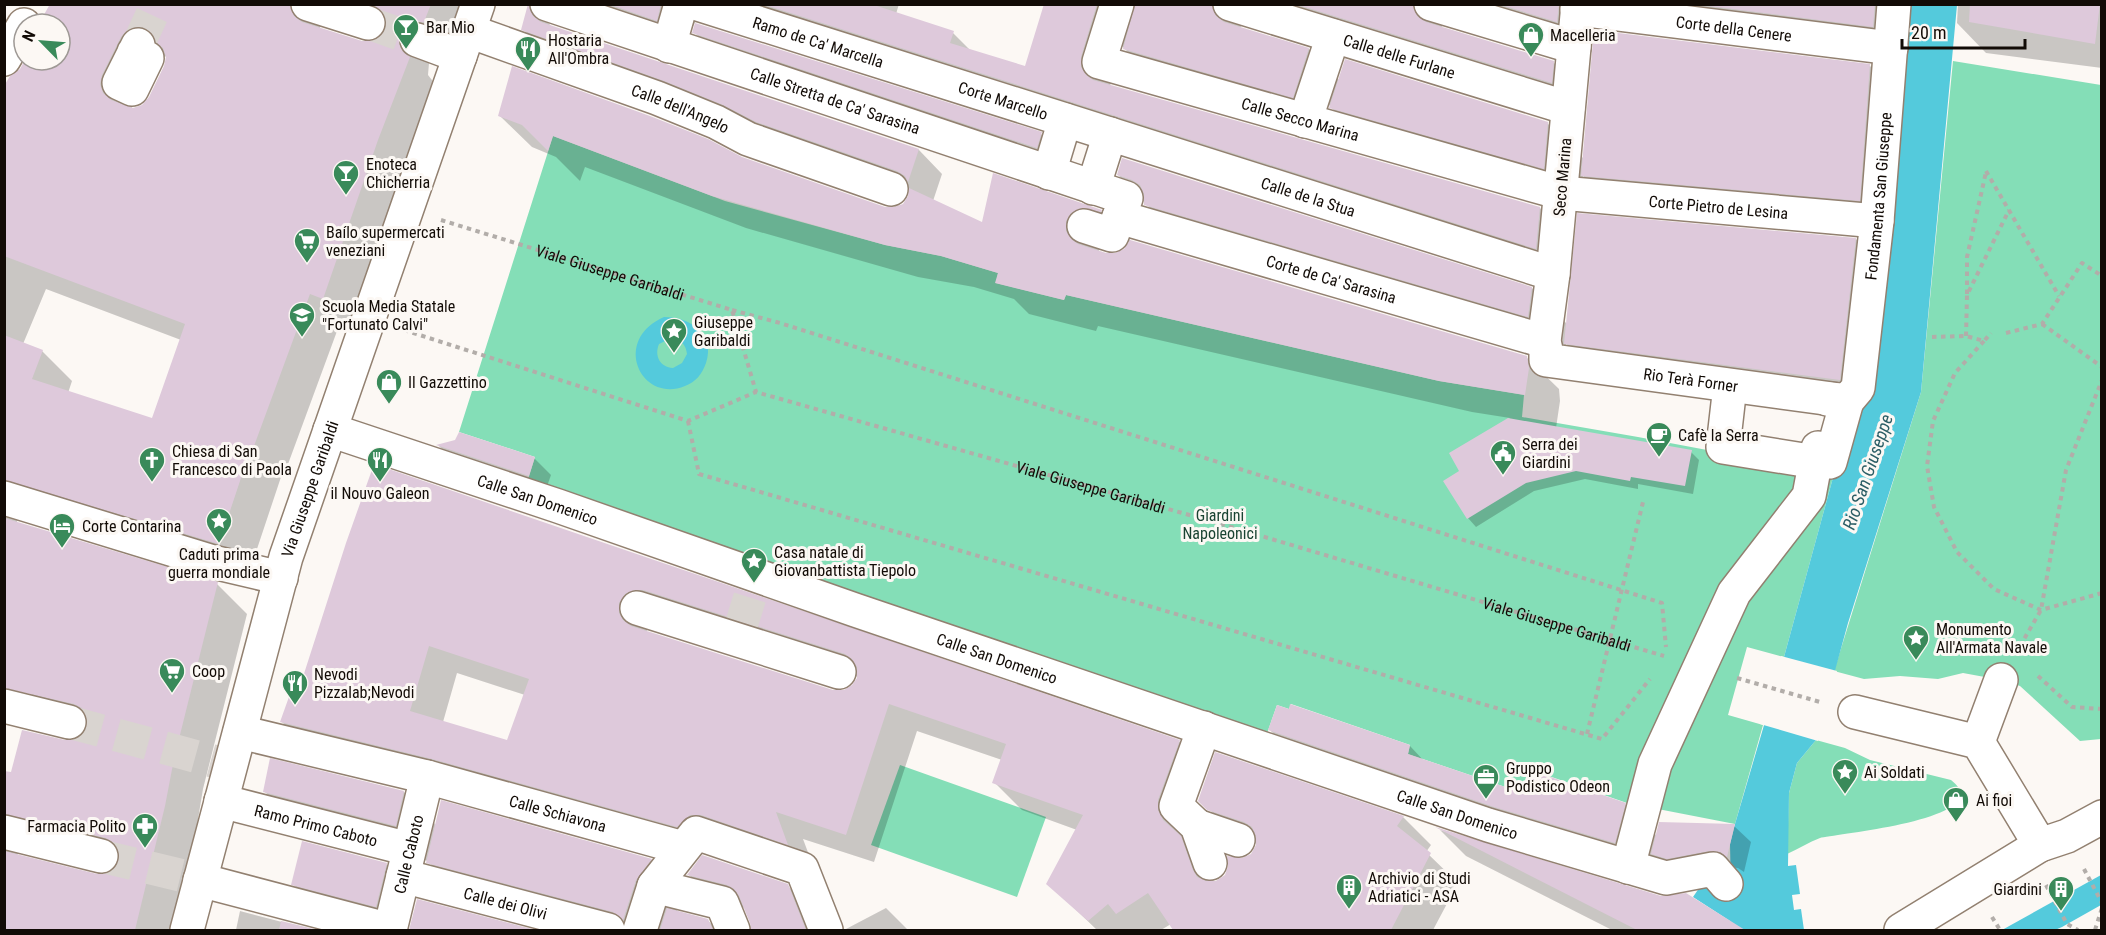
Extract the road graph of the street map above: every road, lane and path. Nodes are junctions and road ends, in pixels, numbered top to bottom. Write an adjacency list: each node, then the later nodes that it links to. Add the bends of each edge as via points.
1 (308, 4): 10 (street)
2 (547, 4): 15 (street, Calle Stretta de Ca' Sarasina)
3 (681, 4): 15 (street)
4 (698, 4): 19 (street, Ramo de Ca' Marcella)
5 (1117, 4): 22 (street, Calle Secco Marina, via 1099,62)
6 (1230, 4): 12 (street, Calle delle Furlane)
7 (1431, 4): 16 (street)
8 (1894, 4): 17 (street, Fondamenta San Giuseppe)
9 (1578, 7): 16 (street, Seco Marina); 17 (street, Corte della Cenere)
10 (368, 23)
11 (469, 31): 13 (street); 26 (street, Calle dell'Angelo, via 657,98 748,139); 29 (street, Via Giuseppe Garibaldi)
12 (1333, 36): 20 (street, Calle delle Furlane); 22 (street)
13 (417, 40)
14 (12, 45): 18 (street)
15 (669, 46): 24 (street, Calle Stretta de Ca' Sarasina)
16 (1574, 47): 20 (street, Seco Marina)
17 (1891, 48): 31 (street, Fondamenta San Giuseppe)
18 (4, 59)
19 (939, 80): 21 (street, Corte Marcello)
20 (1568, 108): 27 (street, Seco Marina)
21 (1065, 120): 23 (street, Calle de la Stua); 24 (street)
22 (1305, 121): 27 (street, Calle Secco Marina)
23 (1110, 134): 25 (street); 33 (street, Calle de la Stua)
24 (1049, 173): 25 (street, Calle Stretta de Ca' Sarasina)
25 (1093, 188): 28 (street, Calle Stretta de Ca' Sarasina)
26 (891, 189)
27 (1561, 193): 31 (street, Corte Pietro de Lesina); 33 (street, Seco Marina)
28 (1122, 208): 32 (street, via 1112,235); 45 (street, Corte de Ca' Sarasina)
29 (407, 209): 37 (path, Viale Giuseppe Garibaldi); 38 (street, Via Giuseppe Garibaldi)
30 (2009, 210): 35 (path); 35 (path, via 1986,171 1967,258); 36 (path)
31 (1877, 221): 50 (street, Fondamenta San Giuseppe)
32 (1084, 226)
33 (1553, 274): 45 (street, Seco Marina)
34 (2102, 276): 36 (path, via 2082,263)
35 (1967, 295): 42 (path)
36 (2060, 296): 39 (path)
37 (732, 310): 49 (path); 57 (path, Viale Giuseppe Garibaldi)
38 (369, 319): 51 (path); 52 (street, Via Giuseppe Garibaldi)
39 (2042, 324): 41 (path); 46 (path)
40 (1991, 333): 44 (path)
41 (2006, 333)
42 (1966, 336): 43 (path); 44 (path)
43 (1932, 337)
44 (1984, 341): 60 (path, via 1955,373 1933,421 1927,466 1934,507 1956,552 1994,589)
45 (1545, 346): 48 (street, Rio Terà Forner, via 1545,360)
46 (2102, 367)
47 (2102, 380): 60 (path, via 2066,470)
48 (1730, 386): 50 (street, Rio Terà Forner); 53 (street, via 1723,447)
49 (756, 392): 51 (path); 61 (path, Viale Giuseppe Garibaldi, via 1221,524)
50 (1843, 396): 53 (street, Fondamenta San Giuseppe)
51 (688, 421): 75 (path, via 699,474)
52 (330, 430): 56 (street, Via Giuseppe Garibaldi); 73 (street, Calle San Domenico, via 547,502 755,580)
53 (1820, 456): 88 (street, Fondamenta San Giuseppe, via 1809,496 1734,593 1655,764)
54 (4, 498): 56 (street, via 213,562)
55 (1642, 502): 57 (path)
56 (281, 578): 74 (street, Via Giuseppe Garibaldi)
57 (1621, 590): 61 (path); 62 (path, Viale Giuseppe Garibaldi, via 1662,603)
58 (2102, 593): 60 (path)
59 (637, 608): 65 (street, via 738,635)
60 (2041, 610)
61 (1609, 640): 62 (path, Viale Giuseppe Garibaldi); 75 (path)
62 (1667, 657): 63 (path)
63 (1660, 666)
64 (2032, 670): 70 (path, via 2072,707)
65 (839, 672)
66 (1653, 675): 75 (path, via 1602,738)
67 (1739, 679): 71 (path)
68 (2001, 680): 76 (street)
69 (4, 706): 72 (street)
70 (2102, 709)
71 (1855, 712): 76 (street)
72 (69, 722)
73 (1204, 728): 80 (street, via 1176,806); 88 (street, Calle San Domenico, via 1488,825)
74 (240, 732): 77 (street, Calle Schiavona); 78 (street, Via Giuseppe Garibaldi)
75 (1587, 734)
76 (1978, 742): 83 (street)
77 (427, 777): 84 (street, Calle Schiavona); 86 (street, Calle Caboto)
78 (221, 801): 86 (street, Ramo Primo Caboto); 89 (street, Via Giuseppe Garibaldi)
79 (2102, 817): 83 (street)
80 (1197, 826): 82 (street); 87 (street)
81 (4, 832): 85 (street)
82 (1238, 840)
83 (2040, 845): 101 (street)
84 (683, 848): 92 (street); 100 (street, via 696,833 802,869)
85 (101, 856)
86 (406, 862): 96 (street, Calle Caboto); 97 (street, Calle dei Olivi)
87 (1210, 862)
88 (1628, 867): 91 (street, Calle San Domenico, via 1680,882 1713,869)
89 (200, 880): 95 (street, Via Giuseppe Garibaldi); 96 (street)
90 (2090, 881): 94 (path)
91 (1726, 884)
92 (654, 886): 98 (street); 99 (street, via 722,903)
93 (2055, 901): 102 (path, via 2067,924)
94 (2102, 905): 103 (path)
95 (187, 930)
96 (390, 930)
97 (608, 930)
98 (640, 930)
99 (733, 930)
100 (826, 930)
101 (1901, 930)
102 (2078, 930)
103 (2095, 930)

